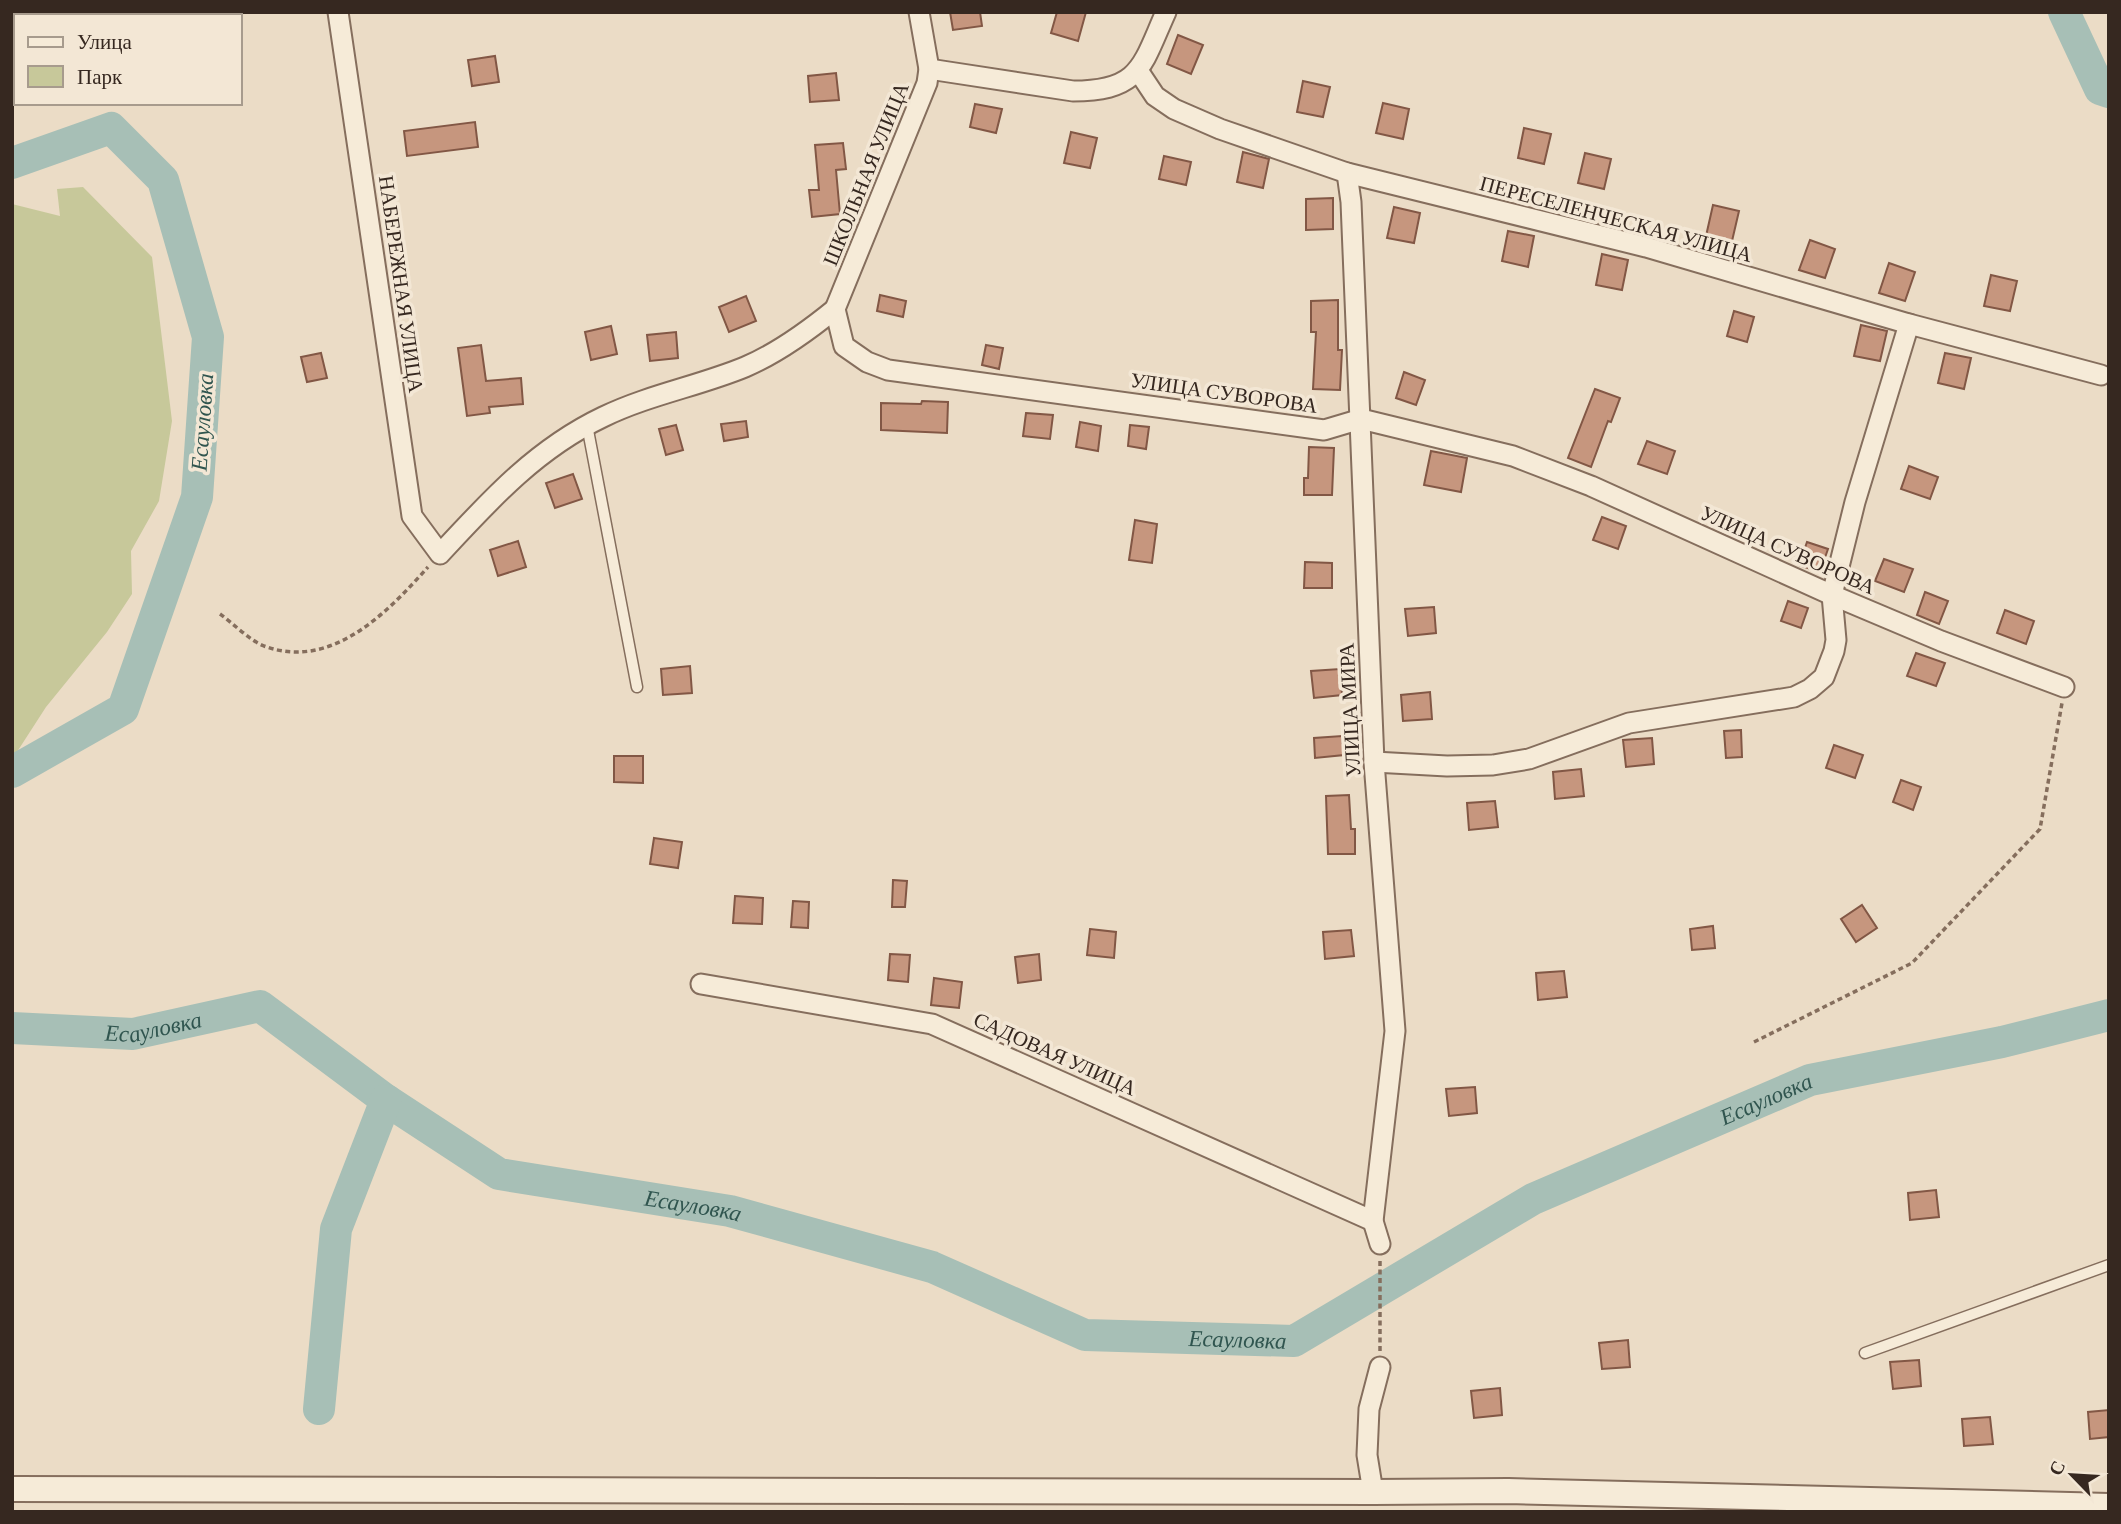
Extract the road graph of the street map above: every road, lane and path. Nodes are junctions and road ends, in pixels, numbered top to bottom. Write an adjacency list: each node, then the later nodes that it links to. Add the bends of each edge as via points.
1 (338, 12): 12 (street, НАБЕРЕЖНАЯ УЛИЦА, via 412,516)
2 (919, 12): 4 (street, ШКОЛЬНАЯ УЛИЦА)
3 (1166, 12): 5 (street)
4 (929, 69): 5 (street, via 1073,91 1109,87); 7 (street, ШКОЛЬНАЯ УЛИЦА)
5 (1139, 72): 6 (street, ПЕРЕСЕЛЕНЧЕСКАЯ УЛИЦА, via 1155,96 1174,109)
6 (1347, 173): 8 (street, ПЕРЕСЕЛЕНЧЕСКАЯ УЛИЦА, via 1646,247); 10 (street, УЛИЦА МИРА)
7 (835, 309): 10 (street, УЛИЦА СУВОРОВА, via 844,346 888,370 1324,430); 11 (street, via 809,330 746,366)
8 (1909, 324): 9 (street, ПЕРЕСЕЛЕНЧЕСКАЯ УЛИЦА); 13 (street)
9 (2101, 375)
10 (1361, 419): 13 (street, УЛИЦА СУВОРОВА, via 1529,462); 17 (street, УЛИЦА МИРА)
11 (587, 425): 12 (street, via 511,478); 15 (lane)
12 (440, 554): 14 (path, via 396,604 347,639 317,651 294,654 262,645)
13 (1832, 595): 16 (street, УЛИЦА СУВОРОВА); 17 (street, via 1836,640 1831,662 1824,677 1794,697 1629,723 1529,759 1493,765)
14 (220, 614)
15 (637, 687)
16 (2064, 687): 19 (path, via 2040,829 1912,963)
17 (1374, 762): 20 (street, УЛИЦА МИРА, via 1395,1031)
18 (701, 984): 20 (street, САДОВАЯ УЛИЦА, via 932,1024)
19 (1754, 1042)
20 (1373, 1222): 21 (street, УЛИЦА МИРА)
21 (1380, 1244): 24 (path)
22 (2109, 1265): 23 (lane)
23 (1865, 1353)
24 (1380, 1367): 26 (street, via 1369,1409 1367,1455)
25 (12, 1489): 26 (street)
26 (1373, 1492): 27 (street, via 1508,1491)
27 (2109, 1506)

